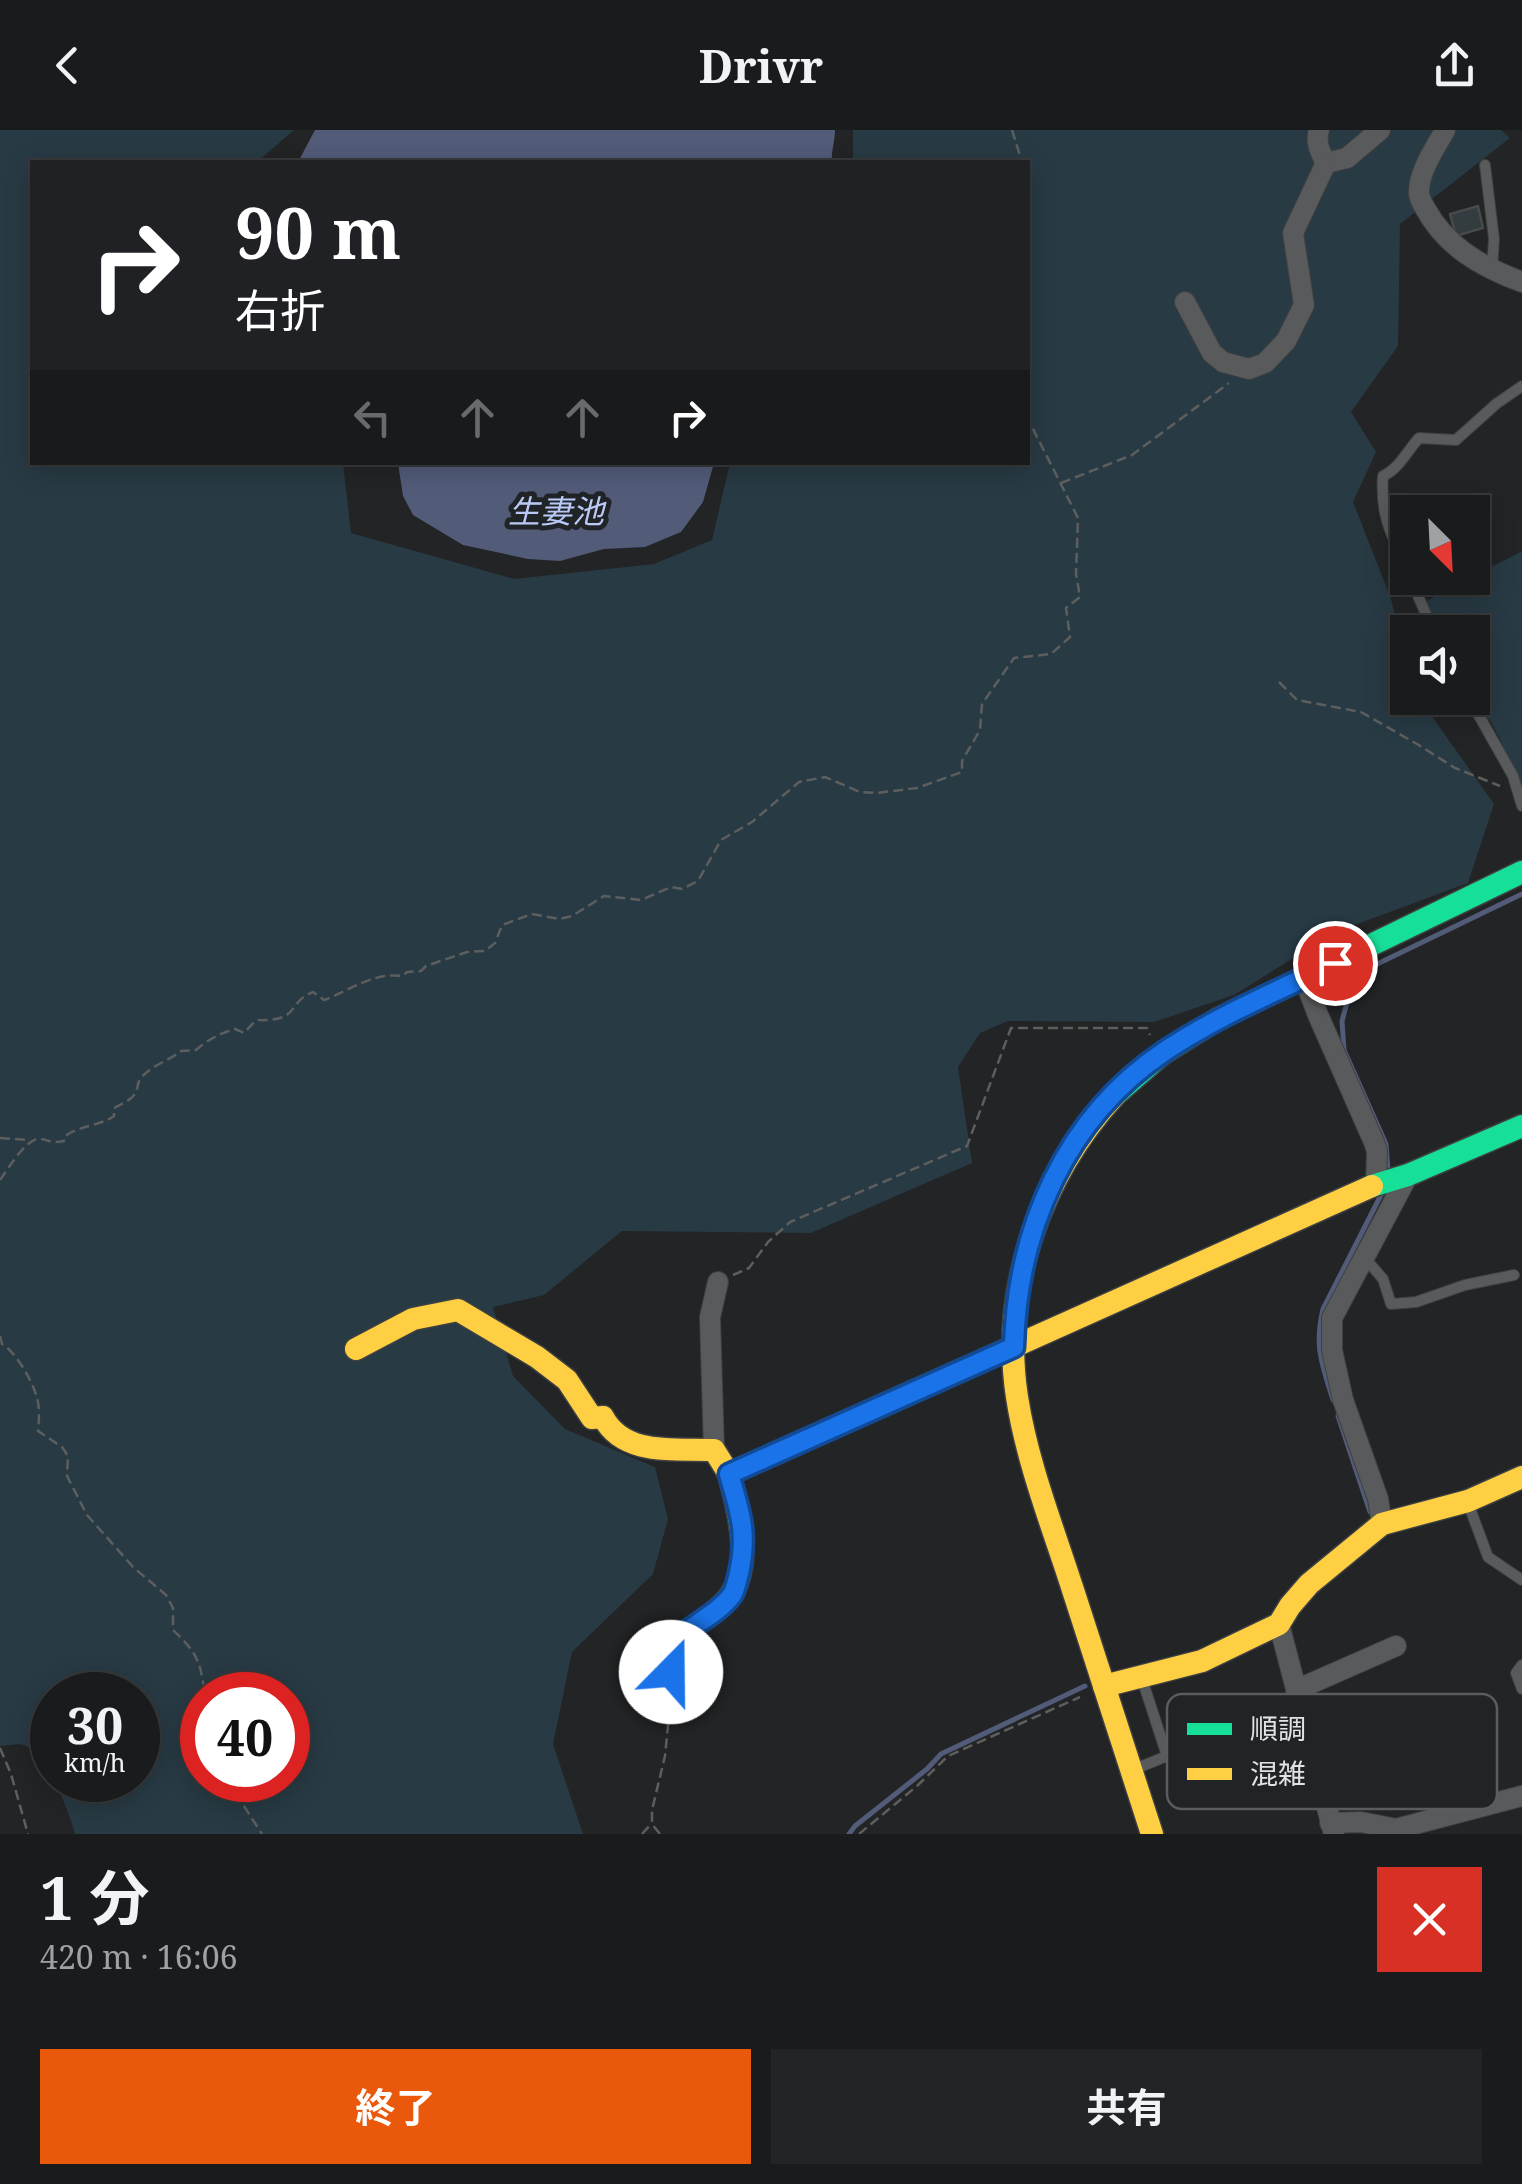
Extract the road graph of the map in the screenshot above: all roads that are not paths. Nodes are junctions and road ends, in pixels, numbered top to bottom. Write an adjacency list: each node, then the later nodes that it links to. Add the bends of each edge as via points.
1 (1319, 130): 4 (street)
2 (1380, 130): 4 (street, via 1347,158)
3 (1445, 130): 6 (street, via 1424,168 1419,196 1436,228)
4 (1326, 163): 8 (street, via 1293,233 1304,305 1286,341 1265,363 1250,368 1212,353)
5 (1485, 165): 6 (lane)
6 (1492, 270): 7 (street)
7 (1522, 282)
8 (1185, 302)
9 (1522, 386): 10 (lane, via 1456,440 1419,438 1394,472 1382,476)
10 (1390, 531)
11 (1478, 715): 12 (lane)
12 (1520, 801)
13 (1522, 872): 14 (street)
14 (1304, 978): 17 (street, via 1374,1142); 21 (street, via 1162,1053 1081,1134 1054,1177 1028,1246)
15 (1522, 1126): 16 (street)
16 (1408, 1175): 17 (street); 18 (street)
17 (1376, 1184): 21 (street)
18 (1364, 1256): 19 (lane, via 1383,1279 1391,1304); 27 (street, via 1332,1318 1332,1350)
19 (1514, 1275)
20 (718, 1282): 23 (street, via 710,1317)
21 (1014, 1347): 24 (street); 34 (street, via 1031,1461)
22 (356, 1349): 23 (street, via 412,1319 458,1310 538,1357 566,1380 592,1418 600,1410 605,1426 624,1441)
23 (714, 1450): 24 (street)
24 (729, 1474): 32 (street, via 744,1532 734,1593 672,1644)
25 (1522, 1478): 26 (street)
26 (1468, 1501): 27 (street); 28 (lane, via 1488,1557)
27 (1382, 1524): 29 (street, via 1309,1584)
28 (1522, 1580)
29 (1279, 1624): 33 (street, via 1202,1661); 36 (street)
30 (1396, 1646): 36 (street)
31 (1522, 1665): 35 (lane, via 1516,1673)
32 (671, 1672)
33 (1141, 1676): 34 (street); 38 (lane)
34 (1104, 1686): 40 (street)
35 (1522, 1689)
36 (1296, 1690): 37 (street)
37 (1297, 1694)
38 (1167, 1753)
39 (1167, 1756): 40 (lane)
40 (1131, 1770): 45 (street)
41 (1522, 1796): 42 (street)
42 (1497, 1803)
43 (1472, 1809): 44 (street, via 1396,1829 1362,1822)
44 (1332, 1829)
45 (1152, 1834)

